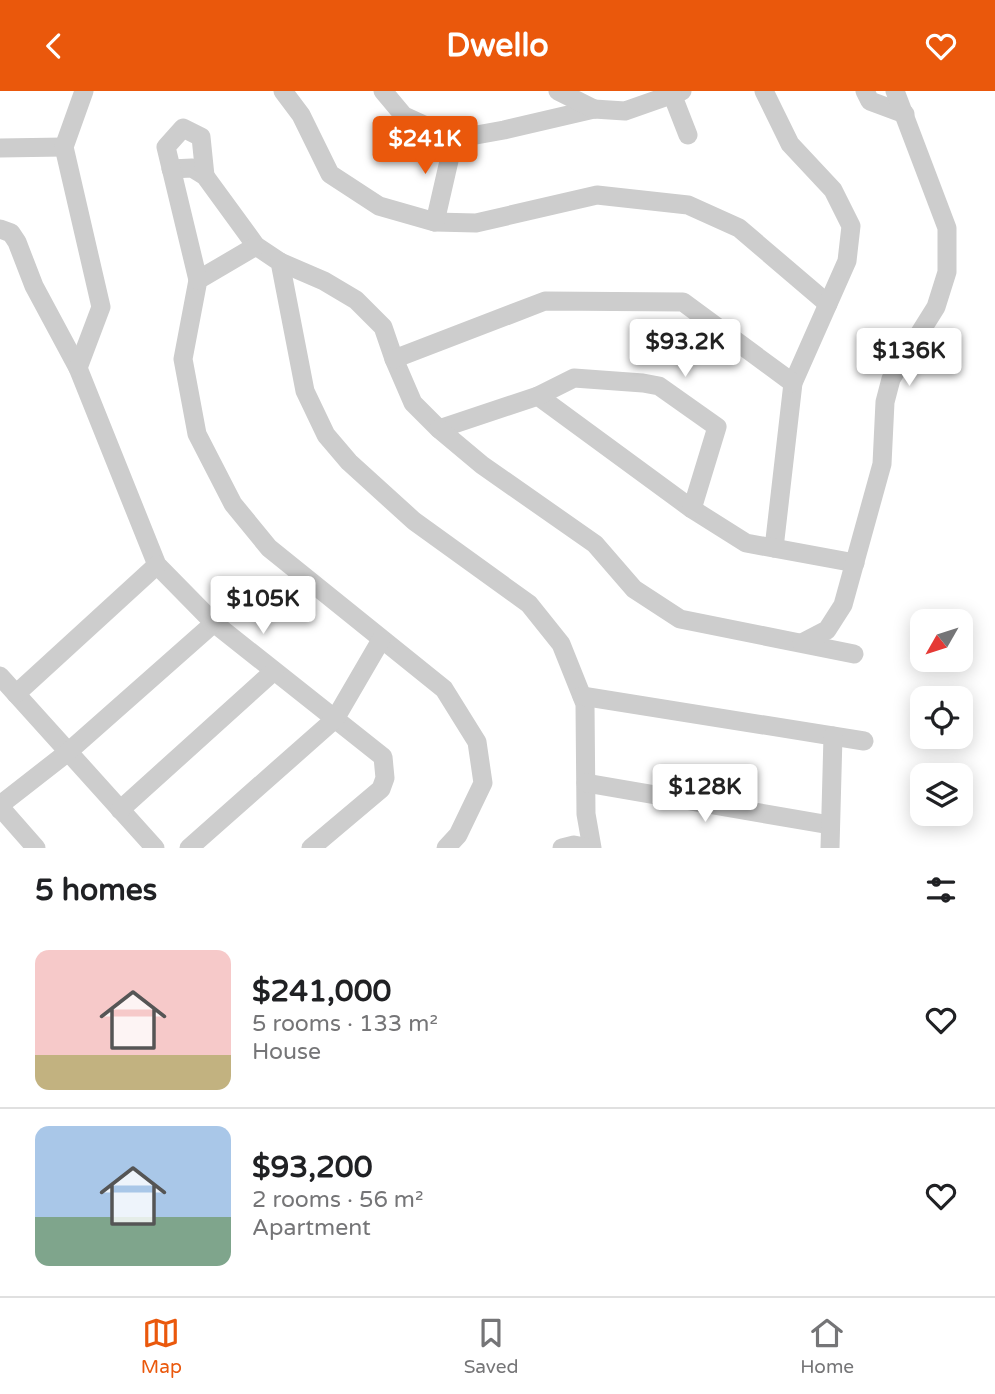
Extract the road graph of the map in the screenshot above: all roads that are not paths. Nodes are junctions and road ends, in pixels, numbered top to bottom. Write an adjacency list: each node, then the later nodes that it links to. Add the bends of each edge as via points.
1 (84, 91): 13 (street)
2 (283, 91): 17 (street, via 301,115 330,174 379,206)
3 (383, 91): 12 (street, via 404,116)
4 (558, 91): 9 (street)
5 (764, 91): 22 (street, via 790,143 833,190 851,226 847,261)
6 (865, 91): 10 (street, via 870,101)
7 (895, 91): 10 (street)
8 (677, 93): 9 (street, via 625,111); 11 (street)
9 (594, 109): 12 (street)
10 (905, 114): 30 (street, via 947,228 947,272 936,307 891,380 885,402 882,464)
11 (688, 135)
12 (454, 139): 17 (street)
13 (64, 147): 14 (street); 24 (street, via 100,307)
14 (0, 148)
15 (171, 169): 16 (street, via 192,168); 16 (street, via 166,147 183,128 201,137); 21 (street)
16 (205, 176): 19 (street)
17 (435, 222): 22 (street, via 476,223 597,195 688,205 739,228)
18 (0, 229): 24 (street, via 11,233 17,242 34,286)
19 (256, 246): 20 (street); 21 (street)
20 (280, 262): 23 (street, via 356,300 383,327); 39 (street, via 305,391 326,435 414,521 529,604 561,644)
21 (198, 280): 33 (street, via 183,359 197,434 233,504 269,548)
22 (828, 304): 25 (street)
23 (394, 359): 25 (street, via 545,301 683,302); 27 (street, via 413,403)
24 (78, 368): 31 (street)
25 (793, 383): 29 (street)
26 (538, 396): 27 (street); 28 (street); 28 (street, via 574,378 643,383 659,386 717,427)
27 (439, 429): 34 (street, via 595,544 634,589 680,619)
28 (692, 509): 29 (street, via 746,543)
29 (774, 548): 30 (street)
30 (855, 563): 34 (street, via 843,605 827,630)
31 (158, 565): 32 (street); 38 (street)
32 (214, 623): 36 (street); 43 (street)
33 (381, 640): 40 (street); 52 (street, via 444,689 477,741 483,783 458,835)
34 (802, 643): 35 (street)
35 (854, 654)
36 (274, 671): 40 (street); 46 (street)
37 (0, 676): 38 (street)
38 (16, 694): 43 (street)
39 (582, 696): 41 (street); 44 (street)
40 (335, 719): 50 (street); 51 (street, via 383,757 385,778 382,789)
41 (833, 736): 42 (street); 47 (street)
42 (864, 741)
43 (68, 752): 45 (street); 46 (street)
44 (586, 783): 47 (street); 54 (street)
45 (0, 806): 48 (street)
46 (120, 810): 49 (street)
47 (830, 825): 55 (street)
48 (36, 848)
49 (155, 848)
50 (189, 848)
51 (311, 848)
52 (446, 848)
53 (562, 848): 54 (street)
54 (591, 848)
55 (830, 848)

